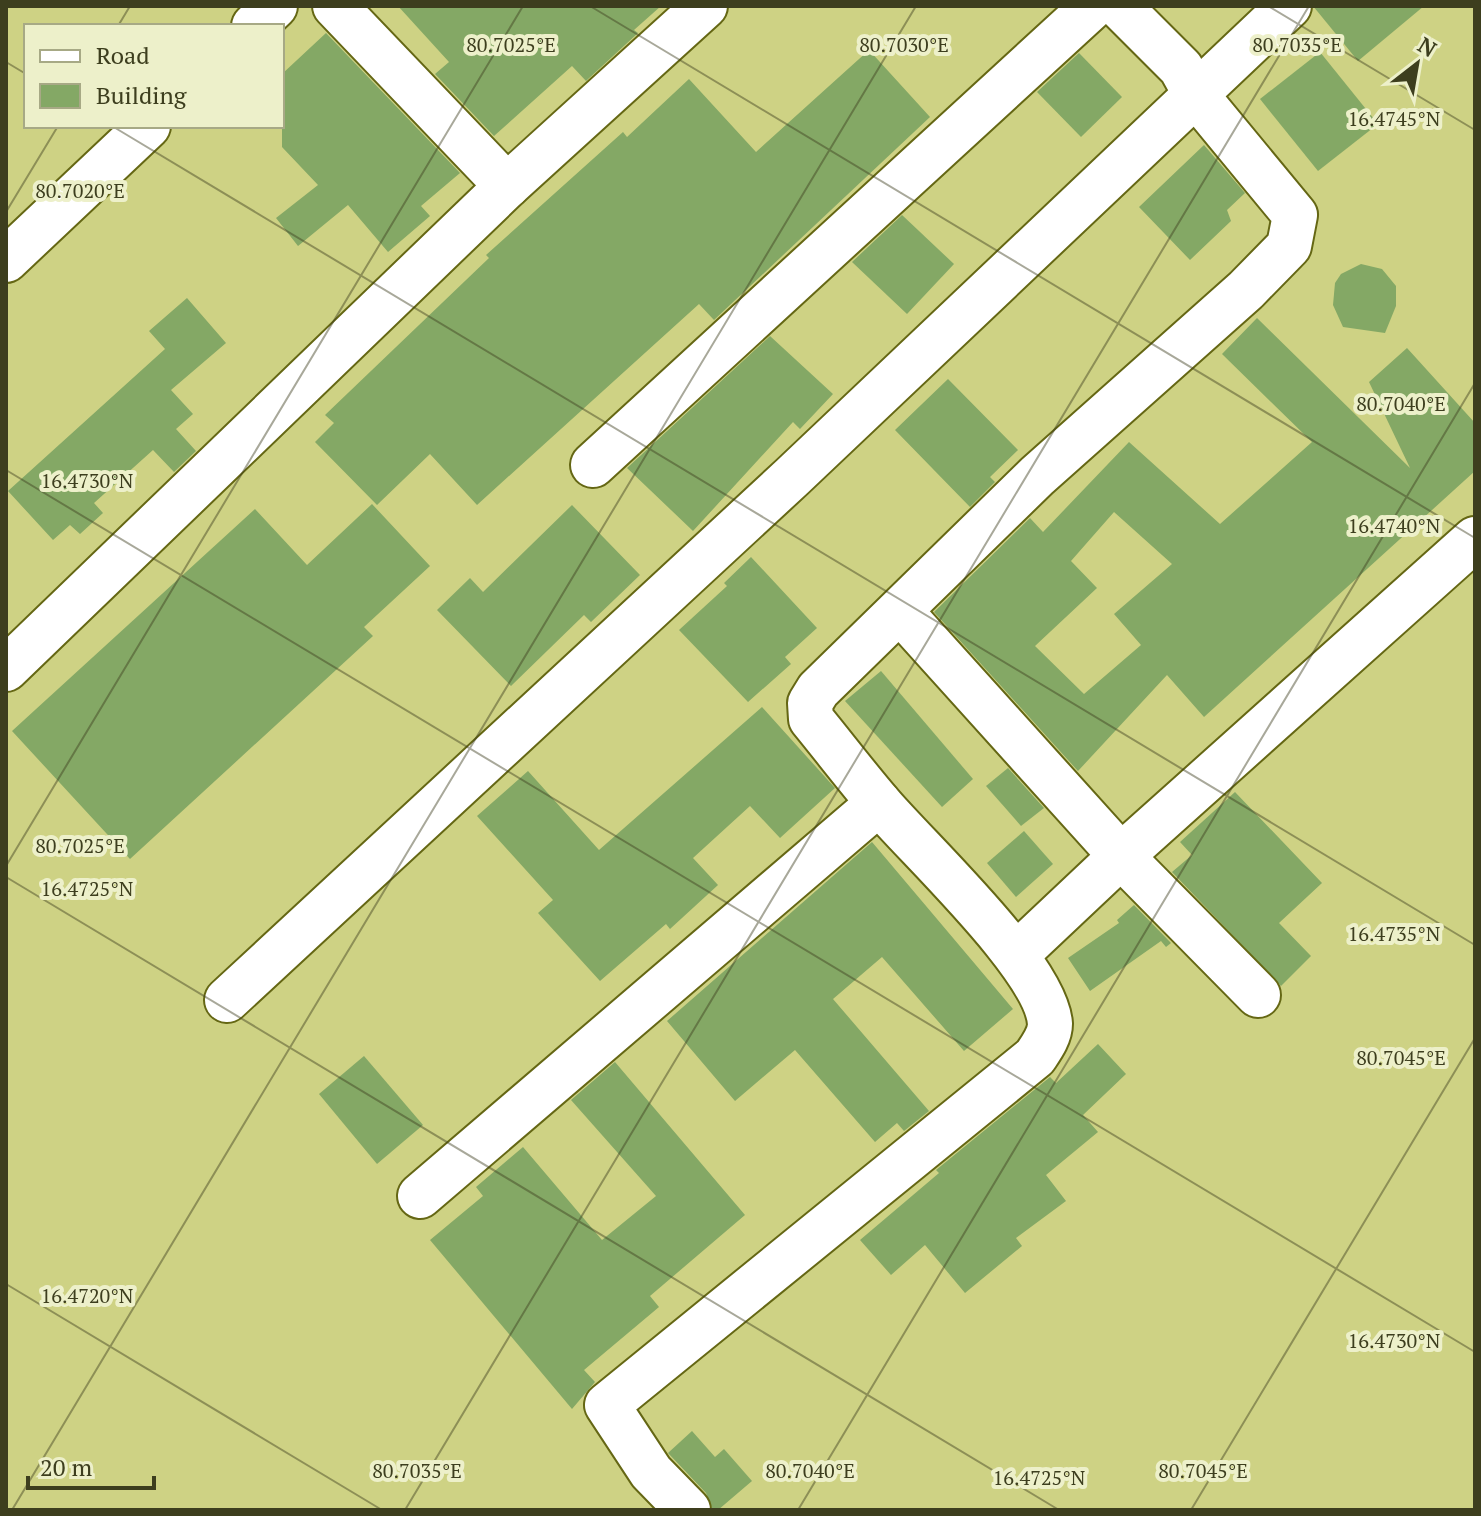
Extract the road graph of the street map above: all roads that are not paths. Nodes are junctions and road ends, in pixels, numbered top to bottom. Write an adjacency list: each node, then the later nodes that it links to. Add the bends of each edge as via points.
1 (275, 6): 7 (street)
2 (335, 6): 10 (street)
3 (705, 6): 10 (street)
4 (1093, 6): 12 (street)
5 (1119, 6): 8 (street, via 1181,68)
6 (1289, 6): 8 (street)
7 (256, 24)
8 (1196, 95): 14 (street, via 1295,215 1289,246 1037,476); 20 (street)
9 (146, 128): 11 (street)
10 (507, 186): 15 (street)
11 (6, 260)
12 (593, 465)
13 (1475, 539): 17 (street)
14 (900, 611): 16 (street, via 810,703 811,719); 17 (street)
15 (6, 669)
16 (879, 803): 18 (street); 21 (street)
17 (1121, 856): 18 (street); 19 (street)
18 (1016, 955): 22 (street, via 1036,985 1050,1023 1035,1057 607,1405 651,1472)
19 (1258, 995)
20 (227, 1000)
21 (420, 1196)
22 (688, 1510)

